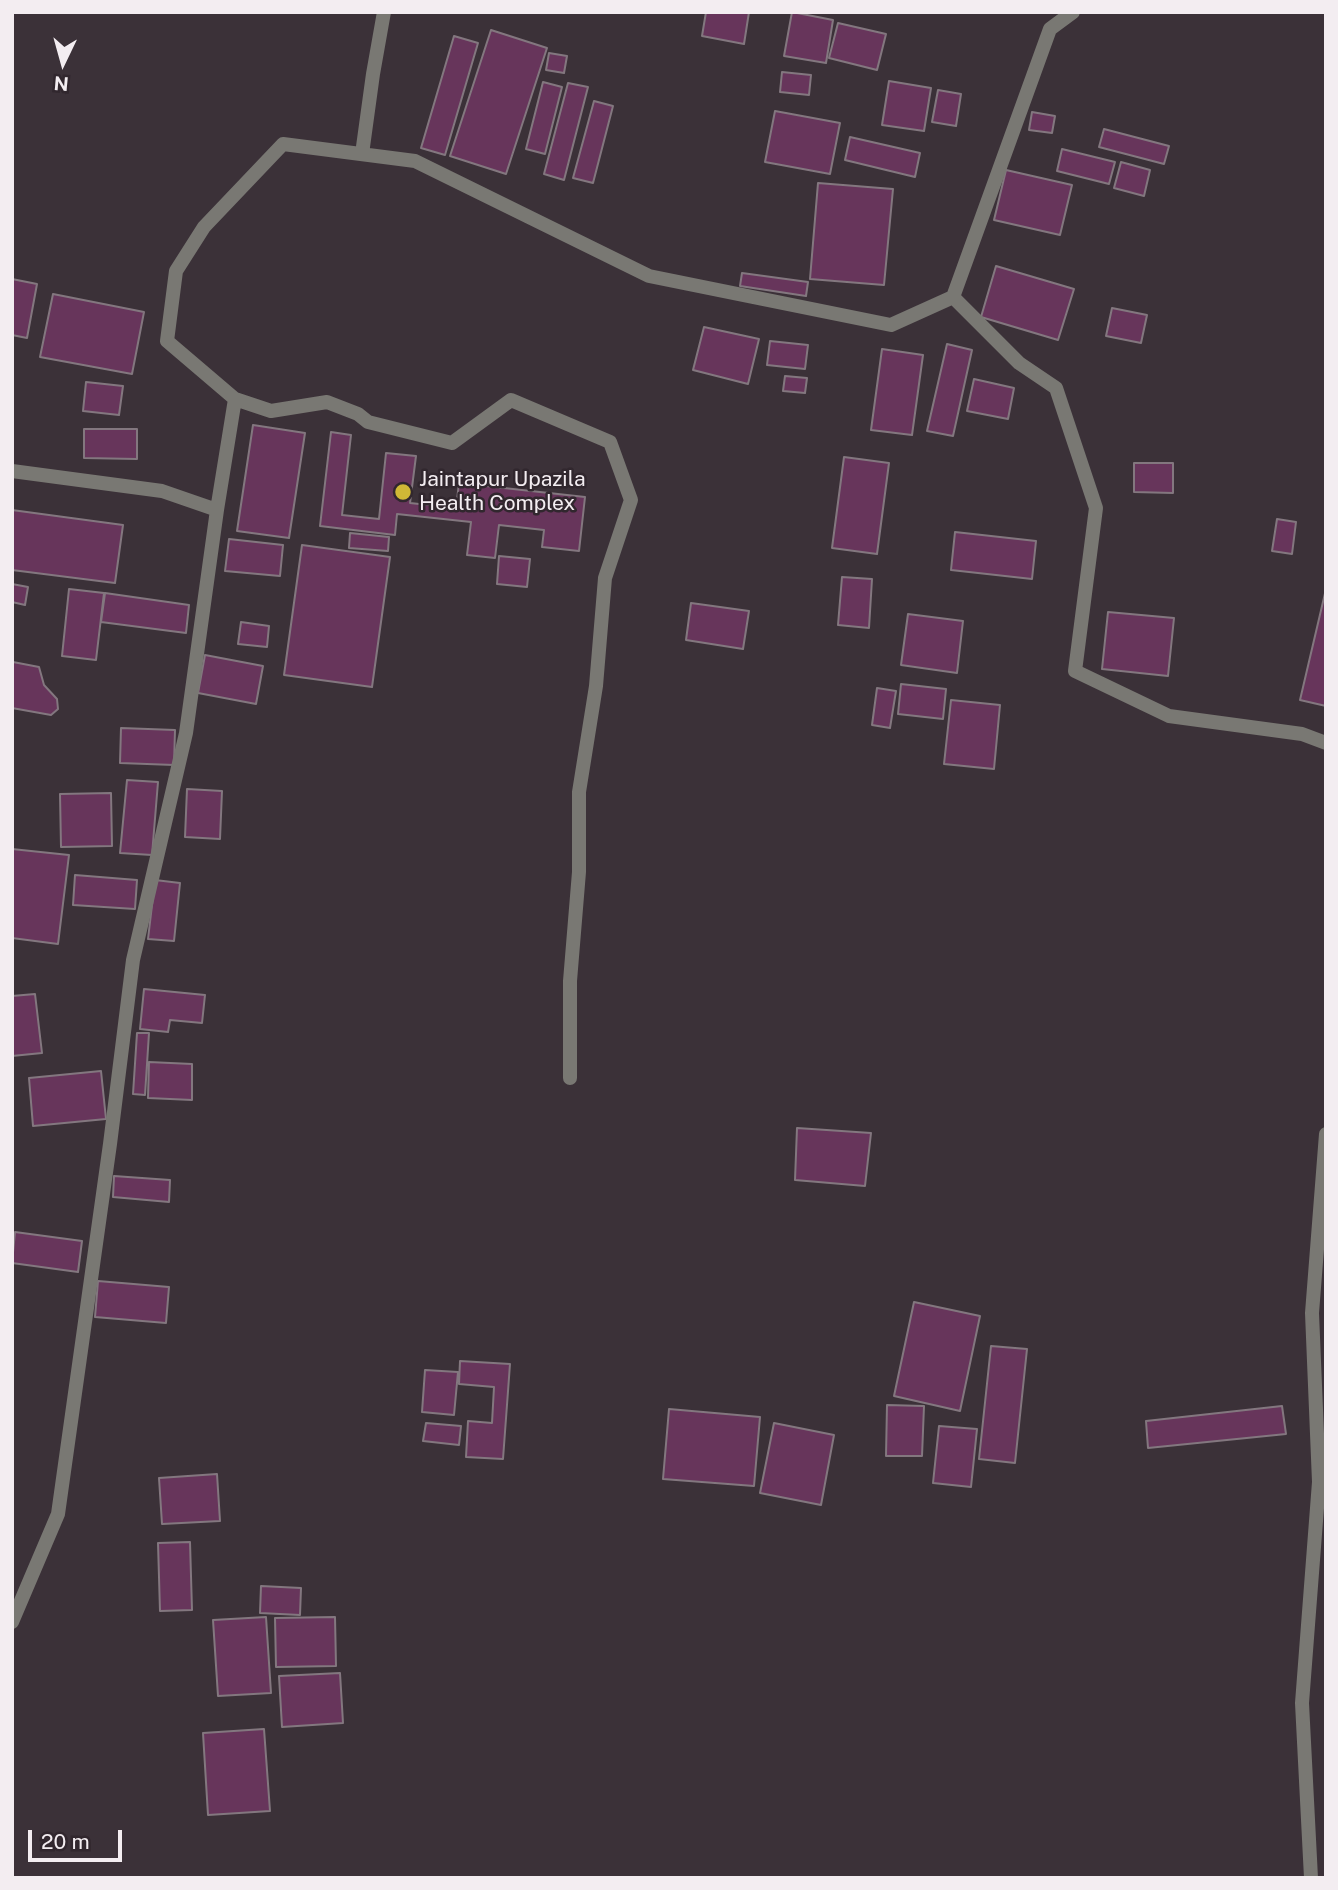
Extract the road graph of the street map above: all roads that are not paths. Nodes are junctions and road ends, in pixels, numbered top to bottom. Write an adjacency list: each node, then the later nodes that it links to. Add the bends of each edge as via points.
1 (384, 12): 3 (street)
2 (1073, 12): 4 (street, via 1050,29)
3 (362, 154): 4 (street, via 415,161 649,276 891,325); 5 (street, via 283,144 204,227 176,271 167,341)
4 (953, 298): 8 (street, via 1018,363 1056,388 1096,508 1075,671 1168,716 1302,734)
5 (235, 399): 7 (street); 9 (street, via 271,411 327,402 368,422 452,443 511,400 610,442 631,500 605,578 596,686 579,792)
6 (12, 471): 7 (street, via 162,491)
7 (217, 510): 11 (street, via 186,733 133,960 58,1514)
8 (1326, 743)
9 (570, 1078)
10 (1326, 1134): 12 (street, via 1312,1313 1319,1482 1302,1703)
11 (12, 1622)
12 (1311, 1878)

